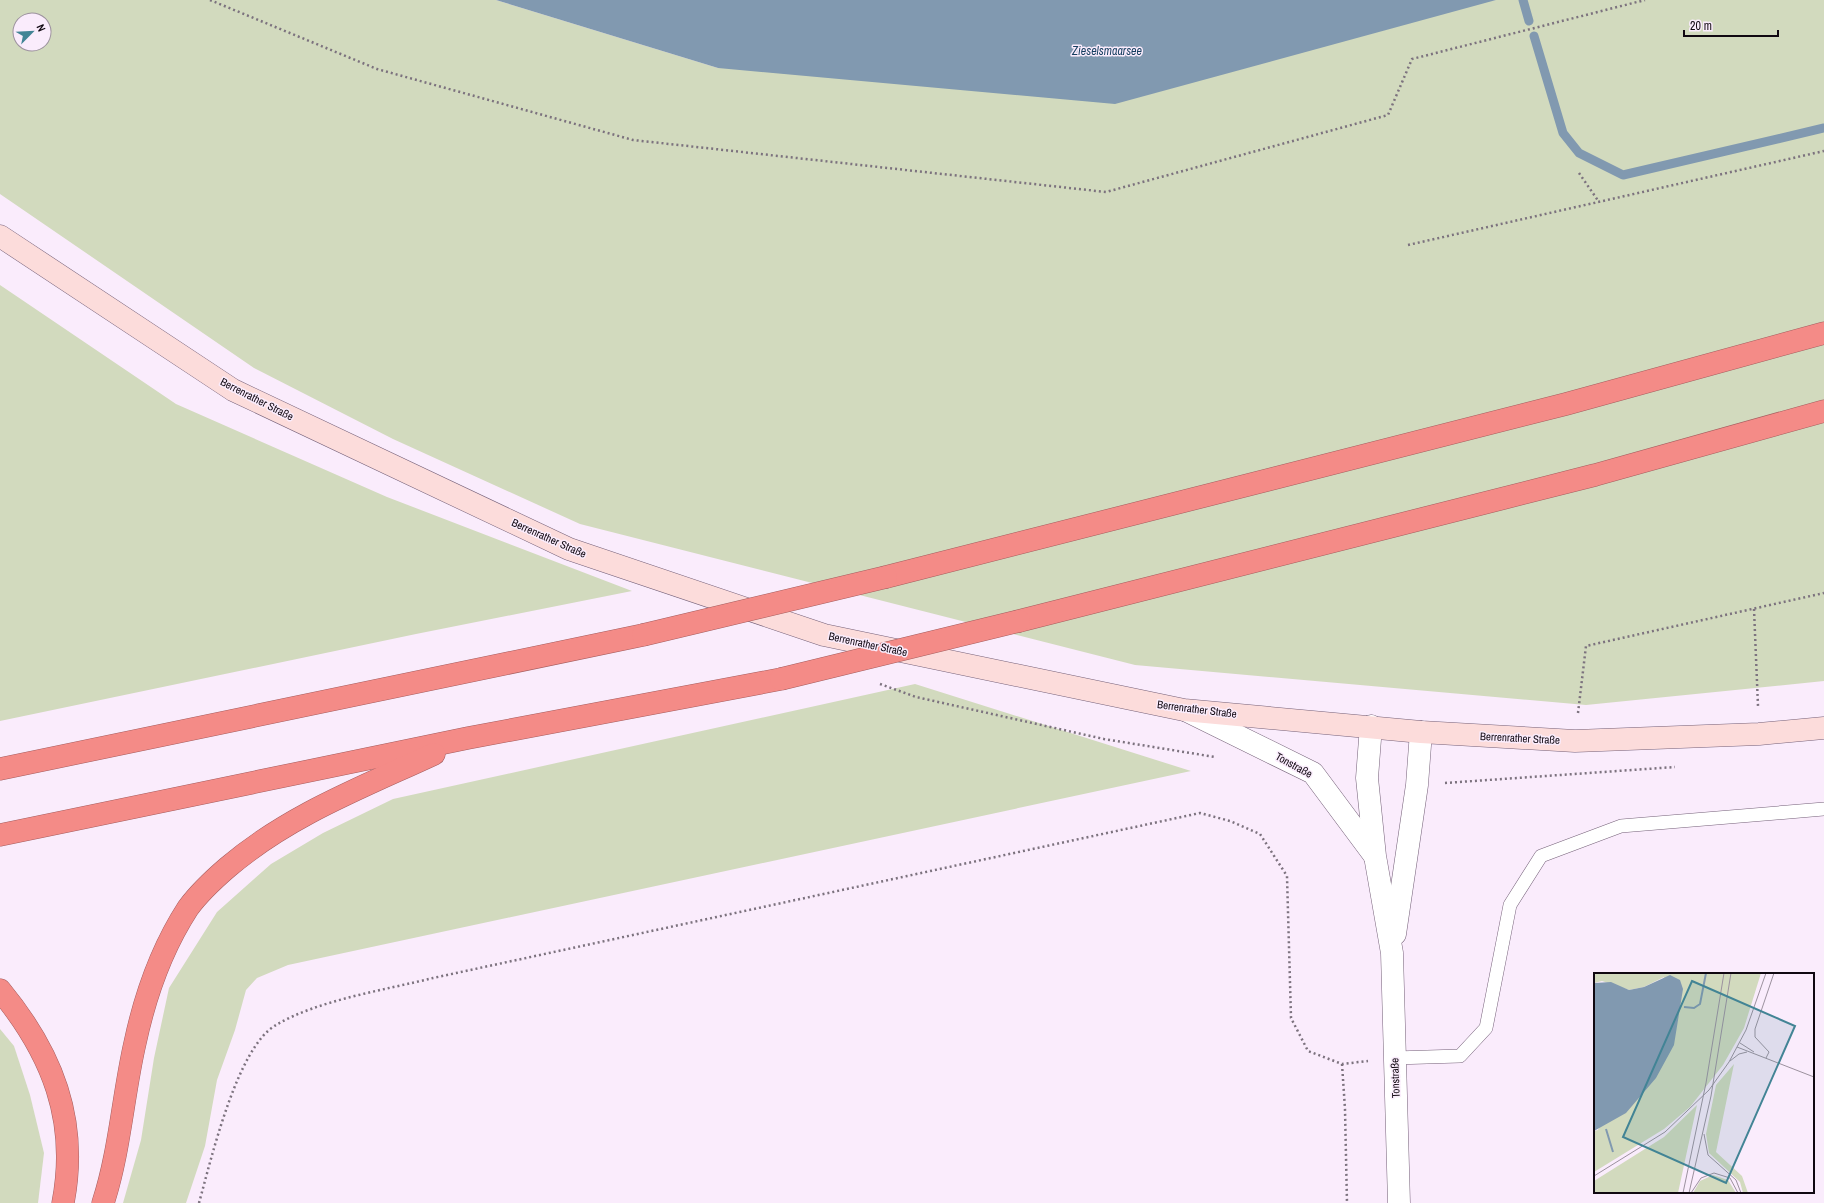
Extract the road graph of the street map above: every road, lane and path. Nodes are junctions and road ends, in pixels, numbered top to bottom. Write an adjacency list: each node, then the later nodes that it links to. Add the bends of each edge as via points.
1 (210, 0): 2 (path, via 377,69 634,140 1106,192 1388,115 1412,59)
2 (1645, 0)
3 (1824, 151): 5 (path)
4 (1579, 173): 5 (path)
5 (1599, 202): 7 (path)
6 (0, 236): 12 (main road, Berrenrather Straße, via 233,390 569,549 824,635)
7 (1408, 245)
8 (1824, 333): 19 (highway, bridge, via 1566,404 886,577 643,635)
9 (1824, 411): 17 (highway, bridge, via 1588,477 781,679)
10 (1824, 593): 11 (path)
11 (1754, 609): 16 (path); 18 (path, via 1586,646)
12 (1184, 710): 13 (main road, Berrenrather Straße); 22 (street, Tonstraße, via 1313,773)
13 (1371, 726): 15 (main road, Berrenrather Straße); 22 (street, Tonstraße, via 1368,778)
14 (1824, 728): 16 (main road, Berrenrather Straße)
15 (1421, 732): 18 (main road, Berrenrather Straße); 23 (street, Tonstraße, via 1416,786)
16 (1759, 734): 18 (main road, Berrenrather Straße)
17 (468, 738): 21 (highway); 28 (highway, via 287,824 226,868 189,908 167,948 149,990 135,1043)
18 (1575, 741)
19 (0, 769)
20 (1824, 809): 25 (lane, via 1621,826 1541,856 1510,905 1486,1028 1460,1056)
21 (0, 835)
22 (1375, 856): 23 (street, Tonstraße)
23 (1392, 953): 25 (street, Tonstraße)
24 (0, 990): 27 (highway, via 20,1015 43,1052 56,1082 65,1122 68,1153)
25 (1394, 1058): 26 (path); 31 (street, Tonstraße)
26 (1342, 1064): 29 (path, via 1308,1051 1291,1018 1287,876 1260,834 1230,820 1200,813 433,978 304,1012 275,1025 254,1047 240,1073); 30 (path)
27 (63, 1203)
28 (104, 1203)
29 (199, 1203)
30 (1347, 1203)
31 (1399, 1203)

